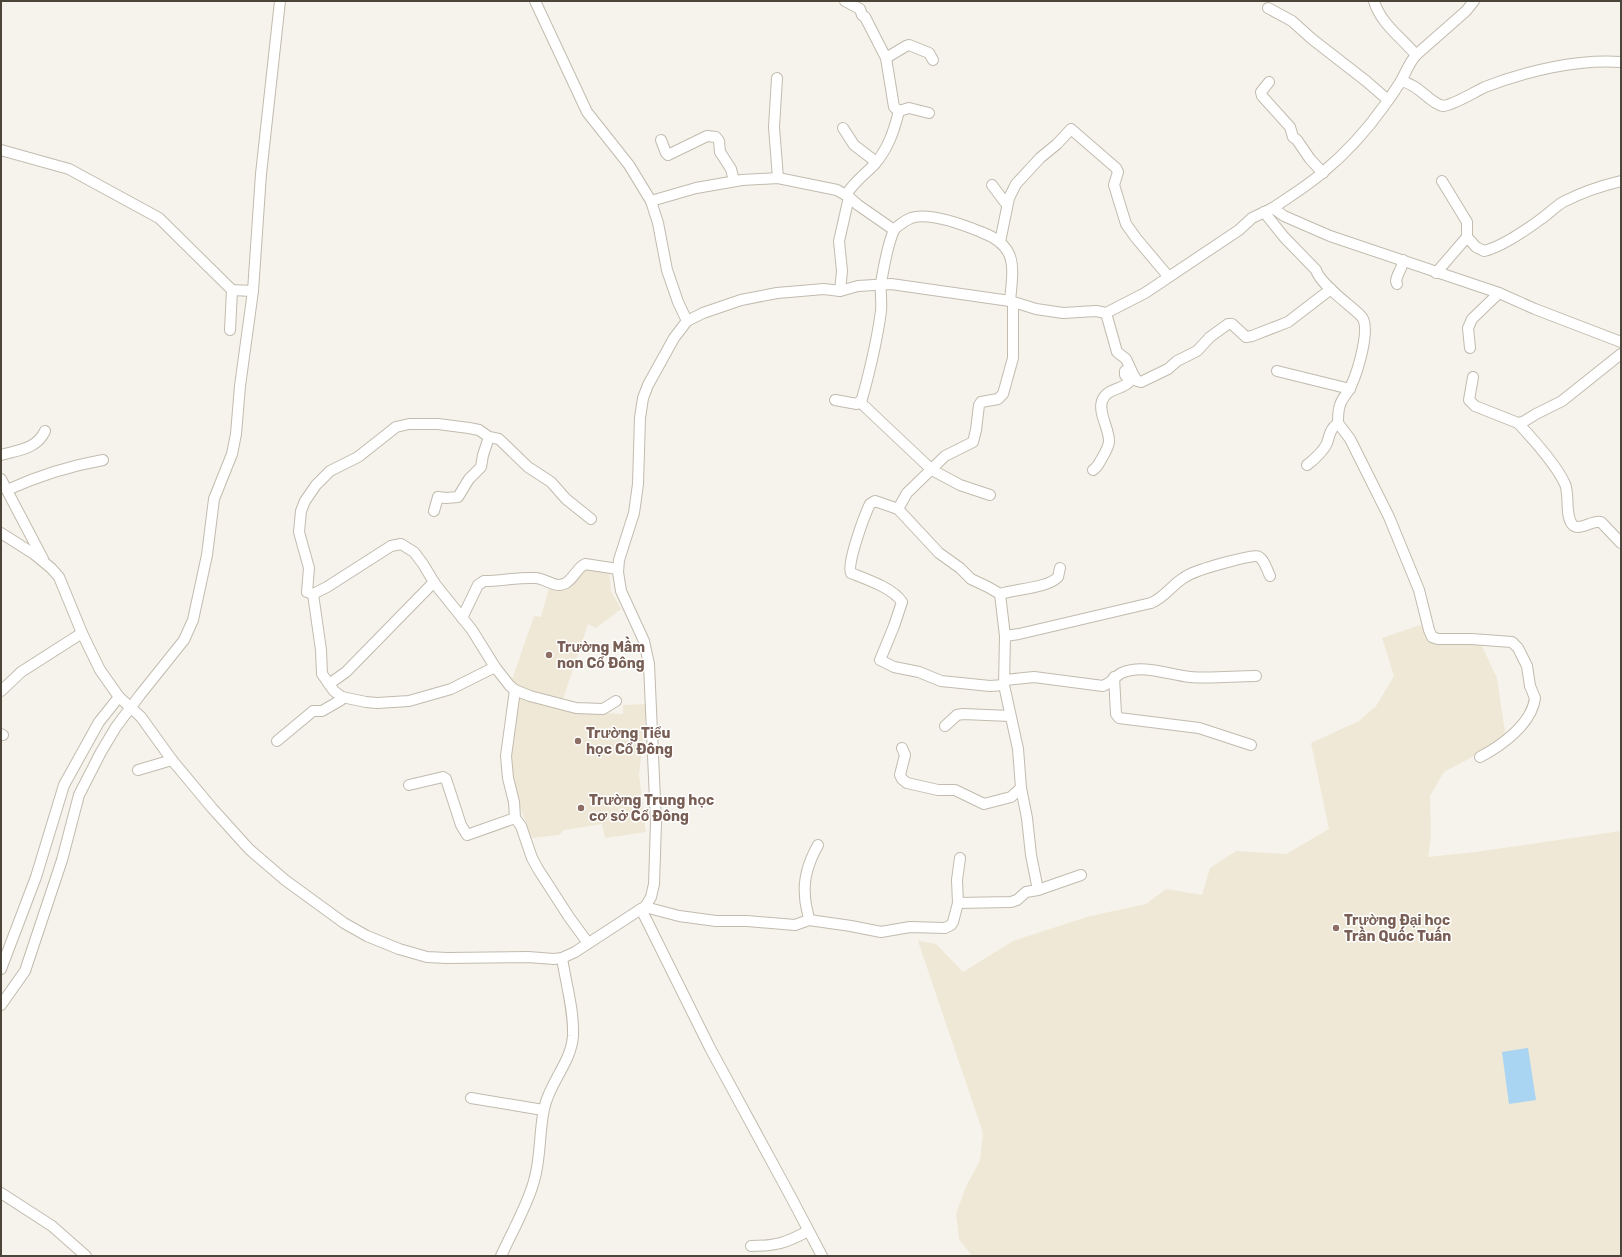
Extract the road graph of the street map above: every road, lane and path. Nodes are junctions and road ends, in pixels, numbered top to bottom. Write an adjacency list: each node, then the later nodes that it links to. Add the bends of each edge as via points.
1 (280, 1): 41 (street, via 261,174)
2 (534, 1): 28 (street, via 587,112 629,164)
3 (845, 1): 8 (street, via 860,9 866,17)
4 (1374, 1): 7 (street, via 1385,22)
5 (1474, 1): 7 (street)
6 (1268, 8): 14 (street, via 1292,21)
7 (1416, 55): 12 (street)
8 (886, 58): 9 (street, via 909,45 929,53); 15 (street, via 894,107)
9 (933, 60)
10 (1621, 62): 12 (street, via 1588,63 1538,70 1504,80 1443,106 1410,83)
11 (777, 78): 22 (street, via 774,128)
12 (1401, 81): 14 (street)
13 (1269, 82): 21 (street, via 1261,92 1262,96 1290,127 1293,137)
14 (1388, 100): 21 (street, via 1366,128)
15 (899, 111): 16 (street, via 909,108); 20 (street, via 893,134)
16 (929, 113)
17 (843, 128): 20 (street, via 854,145)
18 (661, 140): 23 (street, via 668,154 708,136 716,137)
19 (1, 150): 40 (street, via 69,169 159,218)
20 (875, 163): 27 (street, via 853,185)
21 (1323, 172): 30 (street)
22 (778, 178): 23 (street); 27 (street, via 836,190)
23 (734, 181): 28 (street, via 696,188)
24 (1442, 181): 32 (street, via 1467,222)
25 (1621, 181): 32 (street, via 1590,189 1563,203 1539,221 1488,250 1481,250)
26 (992, 184): 29 (street)
27 (848, 196): 31 (street); 42 (street, via 839,241 842,271)
28 (651, 201): 46 (street, via 667,270)
29 (1007, 205): 33 (street); 36 (street, via 1011,192 1025,173 1068,131 1073,130 1116,168 1118,172 1114,185 1126,224)
30 (1267, 211): 34 (street, via 1273,208 1284,216 1330,236); 36 (street, via 1252,218 1239,230); 39 (street, via 1284,237)
31 (894, 230): 33 (street, via 910,219 924,216 971,228); 37 (street)
32 (1467, 237): 35 (street)
33 (1000, 242): 44 (street, via 1012,259)
34 (1403, 260): 35 (street); 38 (street, via 1403,265 1396,276)
35 (1436, 273): 43 (street)
36 (1168, 276): 45 (street, via 1145,293)
37 (881, 284): 42 (street); 44 (street); 56 (street, via 881,310 870,370)
38 (1398, 284)
39 (1331, 289): 51 (street, via 1288,322 1252,336 1246,337 1232,324 1228,324 1210,337 1197,351 1141,382 1137,381 1126,359); 54 (street, via 1362,317 1365,325 1364,345)
40 (232, 290): 41 (street); 47 (street)
41 (253, 291): 92 (street, via 234,446 214,499 207,555 193,620 184,640)
42 (840, 291): 46 (street, via 777,293 741,300)
43 (1499, 293): 48 (street); 49 (street, via 1472,318 1468,328)
44 (1012, 302): 45 (street, via 1063,313); 64 (street, via 1013,358 1003,394 998,399 981,402 979,405 973,442 946,455)
45 (1106, 313): 51 (street, via 1117,352)
46 (687, 321): 75 (street, via 674,338 648,385 644,398 640,418 638,484 634,513)
47 (230, 330)
48 (1621, 342)
49 (1470, 348)
50 (1621, 354): 58 (street, via 1562,401)
51 (1122, 357): 65 (street, via 1125,375 1131,380 1105,395 1101,403 1110,442)
52 (1277, 371): 54 (street)
53 (1473, 377): 58 (street, via 1469,400 1471,403)
54 (1350, 389): 57 (street, via 1340,404)
55 (835, 400): 56 (street, via 857,404)
56 (860, 402): 64 (street)
57 (1338, 423): 63 (street, via 1330,430 1327,444); 99 (street, via 1353,446 1389,517 1419,590 1432,637 1510,641 1518,648 1527,666 1535,698 1528,716 1512,737)
58 (1518, 423): 73 (street, via 1547,457 1566,485 1569,519 1574,526 1601,522)
59 (45, 431): 61 (street, via 34,445)
60 (489, 437): 70 (street, via 481,467 456,498 438,497); 71 (street, via 499,439 528,467 550,482); 79 (street, via 479,430 469,428 409,424 396,427 358,457 327,473 305,501 301,511 299,532 308,568 307,591)
61 (1, 455)
62 (103, 460): 67 (street, via 56,471)
63 (1307, 465)
64 (932, 470): 68 (street, via 960,485); 69 (street, via 908,493)
65 (1093, 470)
66 (1, 479): 67 (street)
67 (7, 490): 74 (street)
68 (990, 495)
69 (898, 509): 80 (street, via 940,553 971,579); 87 (street, via 875,501 870,504 849,568 851,573 880,586 902,602 880,660 894,667 919,672 941,681 990,686)
70 (434, 511)
71 (591, 519)
72 (1, 533): 74 (street)
73 (1621, 543)
74 (44, 561): 82 (street, via 58,577)
75 (618, 568): 81 (street, via 585,564 580,566 566,583 559,586 535,578 484,582 478,585); 110 (street, via 621,591 644,641 649,664 656,823 654,884 651,897)
76 (1060, 568): 80 (street, via 1058,577 1050,583)
77 (1270, 576): 83 (street, via 1260,557 1247,556 1196,571 1182,579 1162,598 1151,603)
78 (434, 582): 79 (street, via 414,552 402,544 391,546); 81 (street); 88 (street, via 346,672)
79 (313, 594): 88 (street, via 322,674)
80 (1000, 594): 83 (street)
81 (462, 618): 84 (street)
82 (82, 633): 90 (street, via 21,672); 92 (street, via 100,670)
83 (1005, 636): 87 (street)
84 (495, 667): 89 (street); 91 (street, via 451,689 409,701 377,703)
85 (1256, 676): 86 (street, via 1193,677 1135,670 1122,672)
86 (1114, 678): 87 (street, via 1110,684 1103,686 1027,676); 97 (street, via 1116,714 1119,718 1199,728)
87 (1005, 682): 94 (street)
88 (330, 684): 91 (street)
89 (515, 690): 93 (street, via 576,708 603,709); 104 (street, via 506,756)
90 (1, 691)
91 (342, 697): 96 (street, via 322,711 313,711)
92 (125, 702): 100 (street, via 141,716); 114 (street, via 98,722 64,785 36,877); 115 (street, via 79,795 62,860 25,971)
93 (616, 702)
94 (1010, 716): 95 (street, via 963,714 957,715); 103 (street, via 1018,749)
95 (945, 726)
96 (277, 740)
97 (1251, 745)
98 (902, 748): 103 (street, via 905,754 900,775 907,783 938,790 955,790 984,804 1012,797)
99 (1480, 757)
100 (172, 760): 101 (street); 113 (street, via 249,849 289,883 362,933 413,954 447,958)
101 (138, 770)
102 (409, 785): 104 (street, via 444,777 467,835)
103 (1021, 788): 108 (street)
104 (515, 818): 112 (street, via 521,826 538,870)
105 (818, 844): 111 (street, via 808,866 805,883)
106 (960, 858): 109 (street, via 957,880)
107 (1081, 876): 108 (street)
108 (1038, 890): 109 (street, via 1026,892 1011,902)
109 (958, 904): 111 (street, via 953,922 945,928 910,927 881,932)
110 (642, 908): 111 (street, via 716,921 795,925); 112 (street); 119 (street, via 710,1048)
111 (809, 920)
112 (588, 943): 113 (street)
113 (562, 958): 117 (street, via 573,1017 573,1037 568,1056)
114 (1, 969)
115 (1, 1005)
116 (470, 1098): 117 (street)
117 (543, 1110): 122 (street, via 539,1159 534,1182)
118 (2, 1195): 121 (street, via 52,1226)
119 (808, 1231): 120 (street, via 783,1244); 123 (street)
120 (751, 1246)
121 (86, 1256)
122 (501, 1256)
123 (822, 1256)

